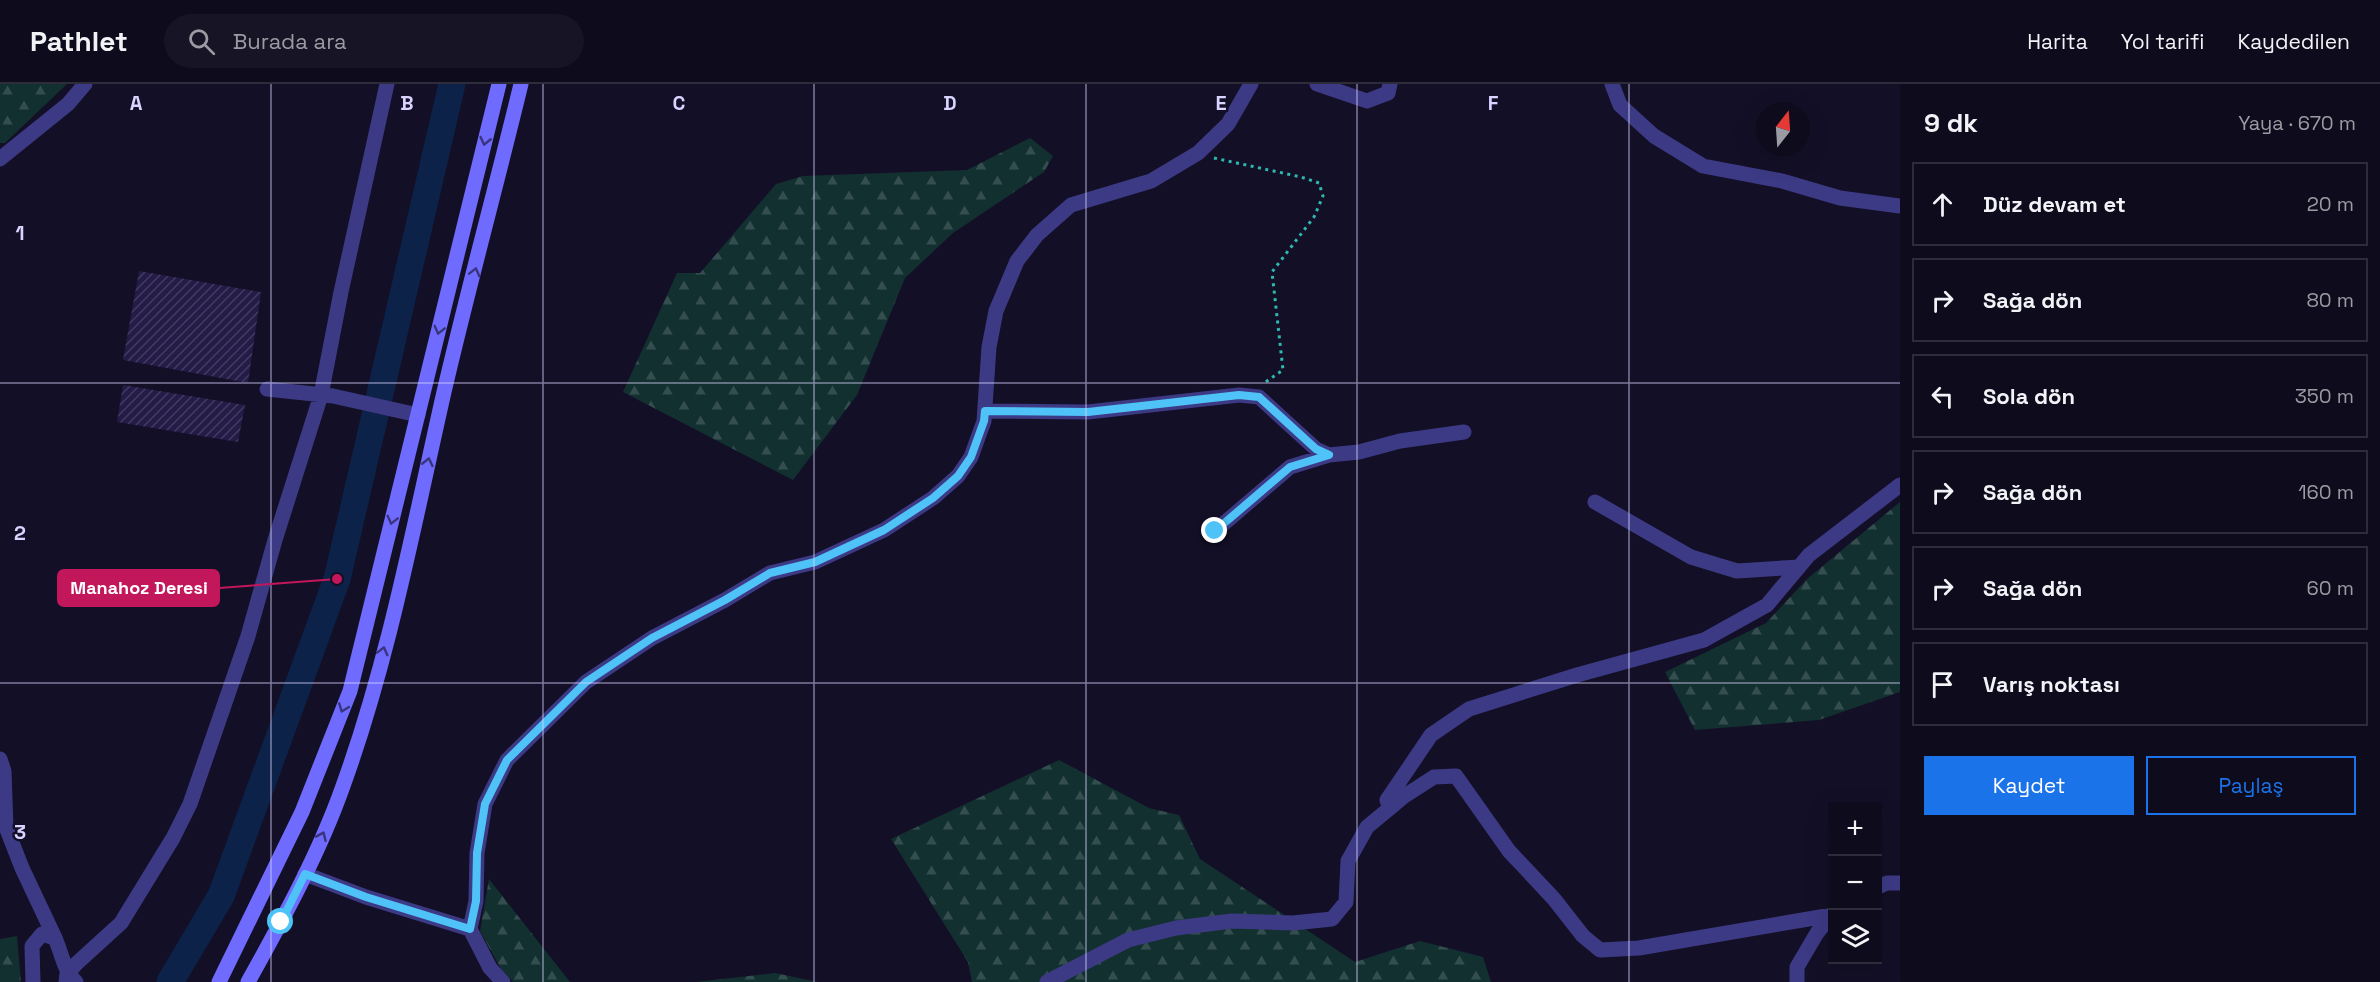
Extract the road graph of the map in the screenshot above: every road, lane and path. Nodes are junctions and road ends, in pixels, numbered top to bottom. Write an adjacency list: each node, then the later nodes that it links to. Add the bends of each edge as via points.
1 (85, 84): 10 (street, via 42,127)
2 (387, 84): 13 (street)
3 (499, 84): 16 (main road, one-way to 16)
4 (521, 84): 25 (main road, one-way to 4, via 342,789 374,688)
5 (1251, 84): 9 (street, via 1228,124)
6 (1317, 84): 7 (street, via 1367,101 1388,93)
7 (1390, 84)
8 (1612, 84): 11 (street, via 1620,105 1654,136 1703,166 1782,181 1840,198)
9 (1203, 149): 14 (path, via 1210,158 1318,183 1323,196 1314,217 1272,272 1283,369); 15 (street, via 1151,181 1071,205 1037,235 1017,261 996,311 989,347)
10 (0, 159)
11 (1900, 206)
12 (267, 389): 13 (street)
13 (327, 396): 16 (street); 32 (street, via 275,540 248,636 190,804 121,923)
14 (1250, 396): 15 (street, via 1088,412); 18 (street, via 1259,397 1316,449)
15 (985, 411): 30 (street, via 971,457 958,476 933,498 884,530 815,562 770,573 652,638 586,682 507,760 485,804)
16 (413, 413): 34 (main road, one-way to 34, via 350,691 302,812)
17 (1464, 432): 18 (street)
18 (1329, 455): 21 (street, via 1290,467)
19 (1900, 485): 22 (street, via 1809,555)
20 (1595, 502): 22 (street, via 1691,558 1737,572)
21 (1215, 531)
22 (1799, 567): 24 (street, via 1767,605 1704,640 1469,709 1431,735 1387,800)
23 (0, 759): 31 (street, via 6,827)
24 (1390, 808): 28 (street, via 1434,777 1456,776 1509,850 1583,936 1600,950 1639,948); 37 (street, via 1367,827 1347,861 1346,902 1332,919 1293,923 1232,921 1176,928 1128,940)
25 (305, 874): 30 (street); 35 (main road)
26 (1900, 883): 27 (street)
27 (1882, 885)
28 (1828, 916)
29 (1828, 920): 38 (street, via 1797,967)
30 (470, 929): 36 (street, via 490,968)
31 (56, 938): 32 (street); 33 (street, via 42,934 32,946)
32 (70, 979)
33 (33, 982)
34 (219, 982)
35 (248, 982)
36 (503, 982)
37 (1047, 982)
38 (1797, 982)

